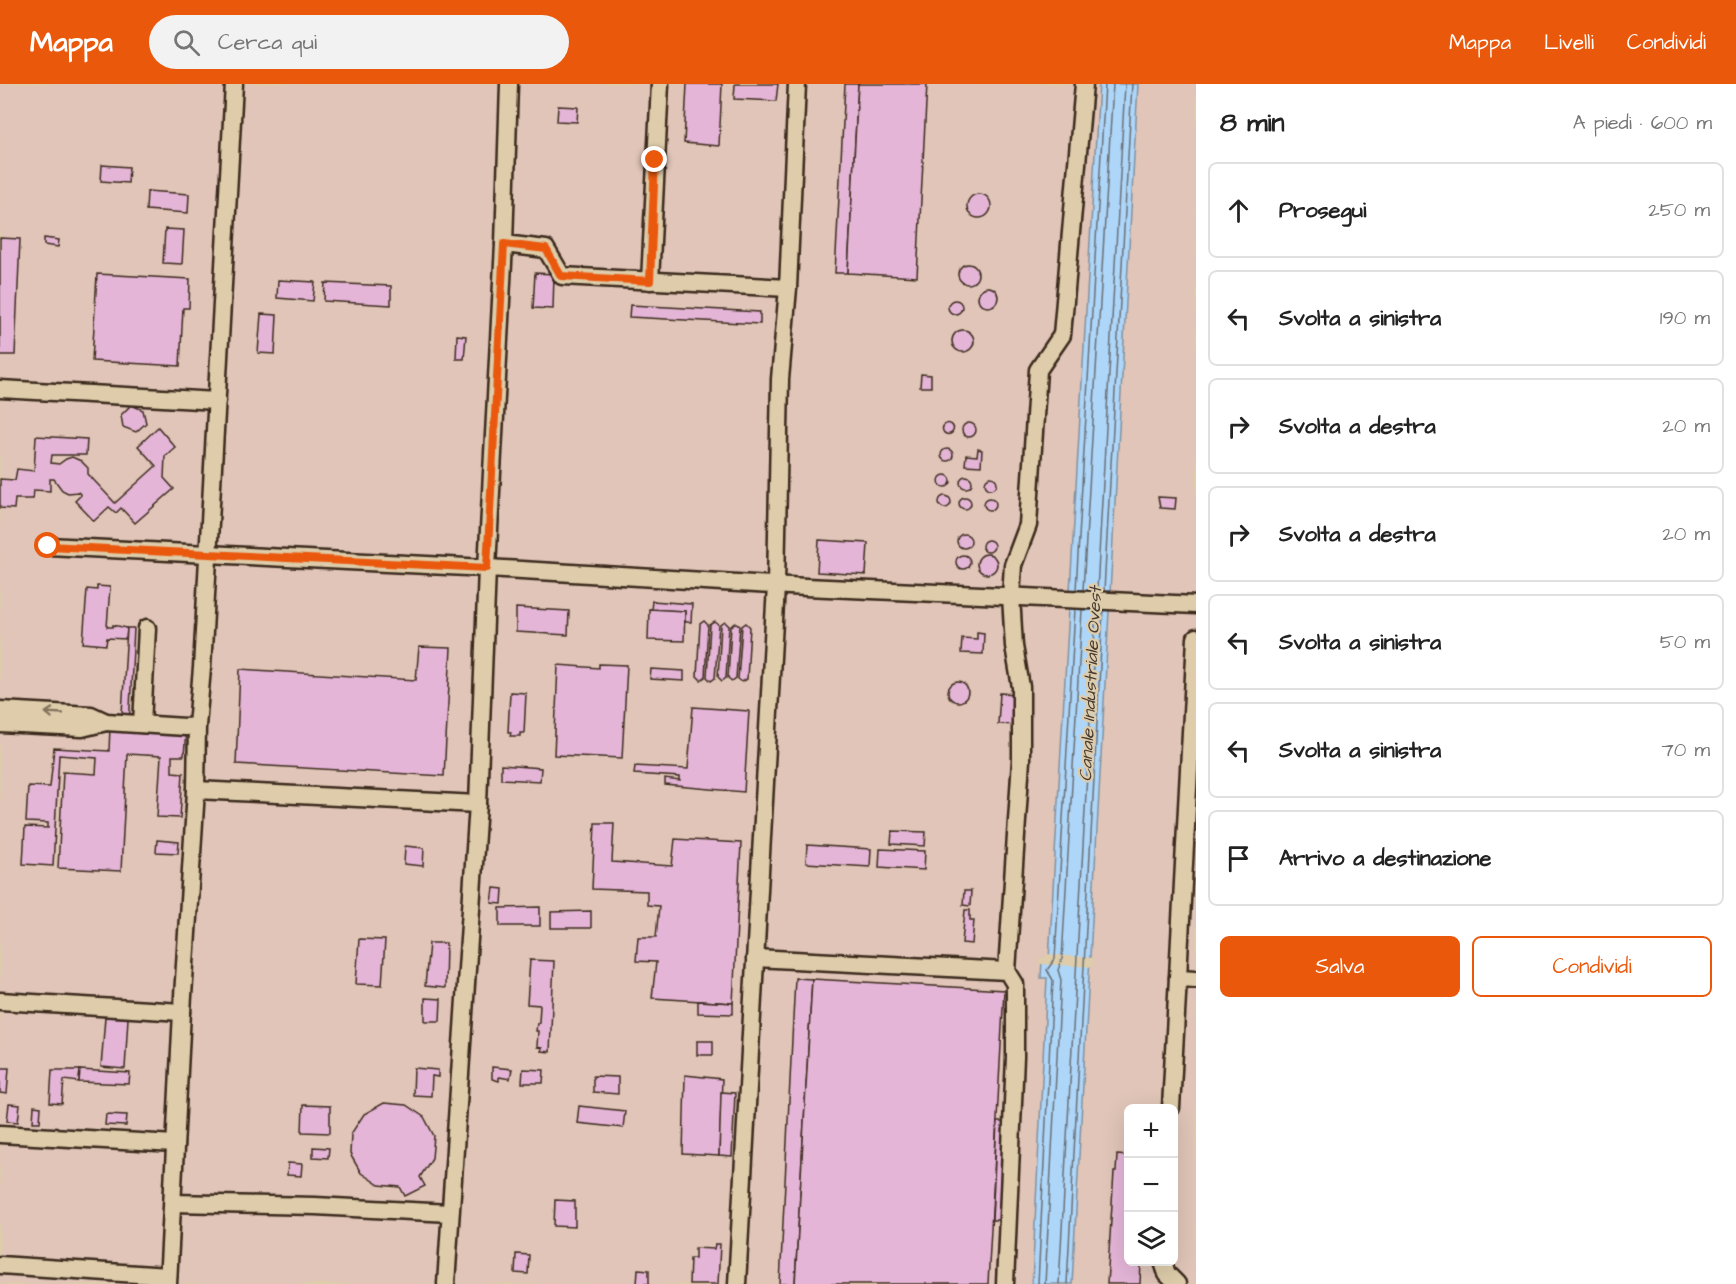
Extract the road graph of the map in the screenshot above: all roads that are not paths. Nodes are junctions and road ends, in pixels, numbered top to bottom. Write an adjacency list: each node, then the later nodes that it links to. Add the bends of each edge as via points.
1 (234, 84): 10 (lane)
2 (509, 84): 6 (lane)
3 (660, 84): 7 (lane)
4 (797, 84): 8 (lane)
5 (1084, 84): 15 (lane, via 1062,335 1038,370 1028,525 1013,565)
6 (504, 244): 7 (lane, via 546,249 561,276); 13 (lane)
7 (650, 281): 8 (lane)
8 (788, 288): 14 (lane, via 780,380)
9 (0, 389): 10 (lane)
10 (217, 400): 12 (lane)
11 (48, 546): 12 (lane)
12 (209, 555): 13 (lane); 23 (lane)
13 (487, 568): 14 (lane); 25 (lane)
14 (776, 586): 15 (lane); 26 (lane)
15 (1011, 596): 16 (lane); 27 (lane, via 1021,687 1021,760)
16 (1196, 605)
17 (147, 628): 22 (lane)
18 (1196, 638): 28 (lane)
19 (0, 710): 20 (lane, one-way to 19, via 91,715)
20 (106, 722): 21 (lane, via 82,728); 22 (lane)
21 (0, 724)
22 (142, 724): 23 (lane)
23 (197, 726): 24 (lane)
24 (196, 790): 25 (lane); 31 (lane)
25 (478, 804): 36 (lane)
26 (755, 958): 27 (lane); 42 (lane)
27 (1007, 971): 43 (lane, via 1015,984 1016,1057)
28 (1178, 978): 29 (lane); 32 (lane)
29 (1196, 979)
30 (0, 1001): 31 (lane)
31 (182, 1012): 34 (lane)
32 (1171, 1104)
33 (0, 1134): 34 (lane)
34 (175, 1144): 35 (lane)
35 (173, 1203): 36 (lane); 40 (lane)
36 (450, 1213): 41 (lane)
37 (0, 1265): 40 (lane)
38 (1162, 1266): 44 (lane)
39 (1164, 1266): 45 (lane)
40 (168, 1280)
41 (446, 1284)
42 (737, 1284)
43 (1005, 1284)
44 (1161, 1284)
45 (1177, 1284)

